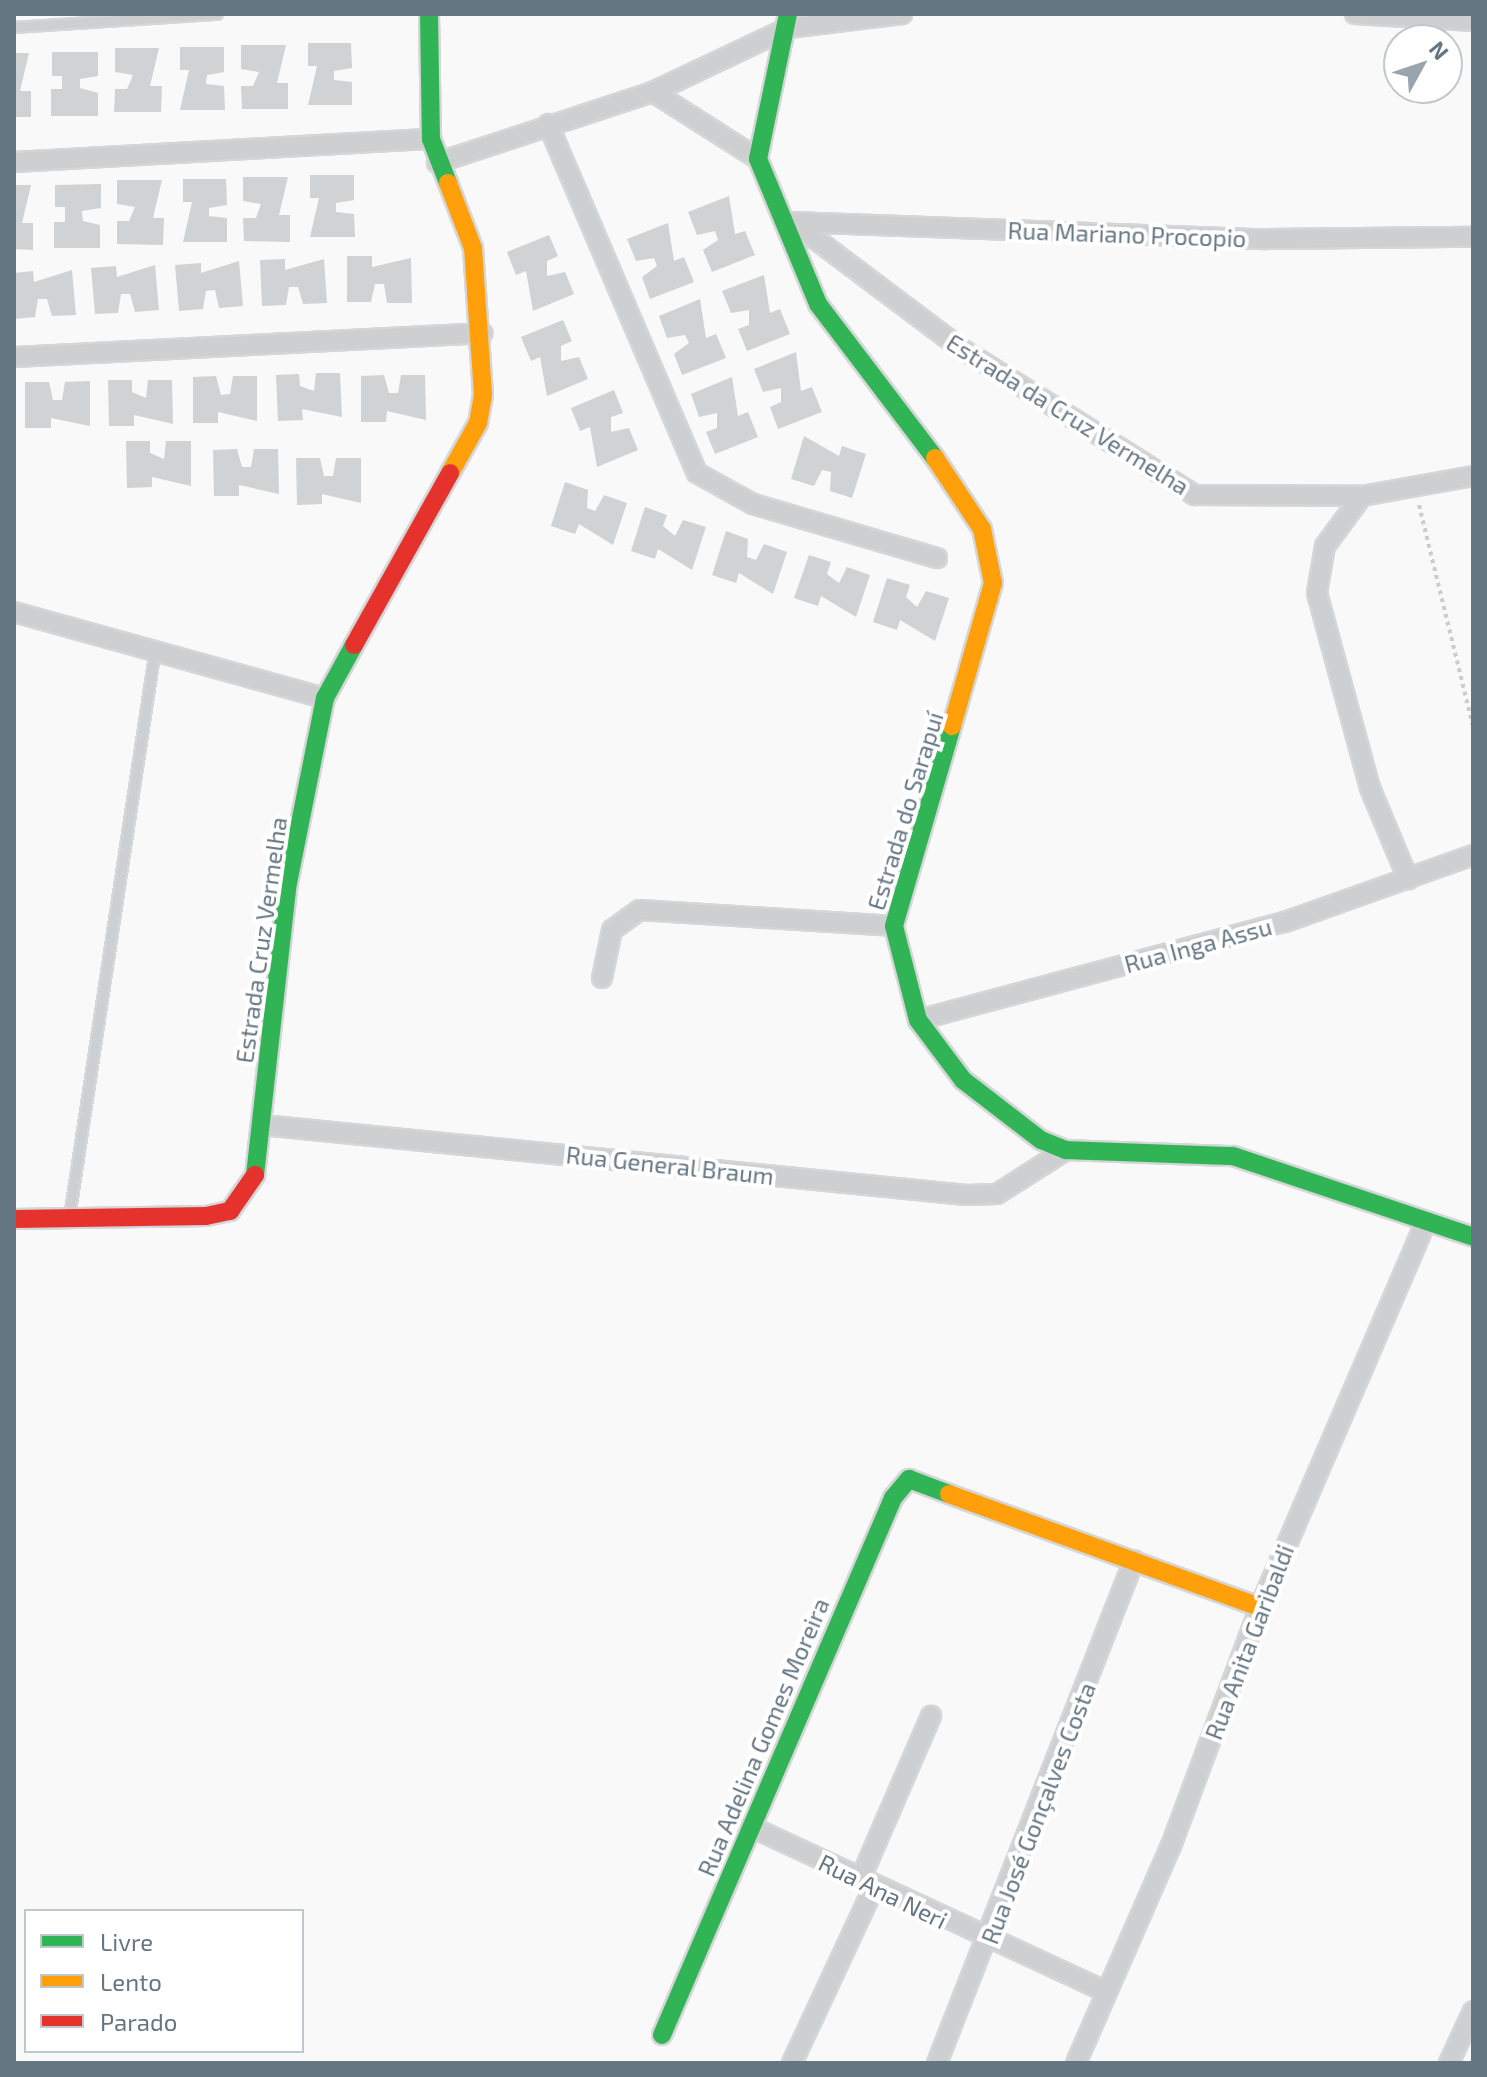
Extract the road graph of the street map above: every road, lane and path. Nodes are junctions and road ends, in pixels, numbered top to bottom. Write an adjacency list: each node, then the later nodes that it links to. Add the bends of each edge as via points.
1 (217, 14): 7 (lane)
2 (429, 14): 10 (street, Estrada Cruz Vermelha)
3 (902, 14): 5 (street)
4 (1355, 14): 6 (street)
5 (788, 21): 8 (street); 11 (street)
6 (1473, 21)
7 (14, 27)
8 (653, 92): 9 (street); 11 (street)
9 (548, 124): 13 (street); 21 (street, via 697,473 753,504)
10 (431, 139): 12 (street); 13 (street, Estrada Cruz Vermelha)
11 (758, 159): 14 (street, Estrada do Sarapuí)
12 (14, 162)
13 (437, 163): 16 (street, Estrada Cruz Vermelha, via 473,248)
14 (787, 222): 15 (street, Rua Mariano Procopio, via 1266,239); 20 (street, Estrada da Cruz Vermelha, via 915,317 1087,421 1177,487 1235,500); 28 (street, Estrada do Sarapuí, via 844,343 967,501 991,570 987,618)
15 (1473, 237)
16 (482, 333): 17 (street); 24 (street, Estrada Cruz Vermelha, via 478,423)
17 (14, 357)
18 (1473, 476): 19 (street, Estrada da Cruz Vermelha)
19 (1415, 484): 20 (street, Estrada da Cruz Vermelha); 25 (path)
20 (1362, 496): 27 (street, via 1325,546 1317,593 1370,788)
21 (937, 558)
22 (14, 612): 23 (street)
23 (154, 655): 24 (street); 34 (lane)
24 (325, 698): 31 (street, Estrada Cruz Vermelha, via 288,883)
25 (1473, 727)
26 (1473, 855): 27 (street, Rua Inga Assu)
27 (1408, 879): 30 (street, Rua Inga Assu, via 1285,922)
28 (894, 926): 29 (street, via 640,910 612,930); 30 (street, Estrada do Sarapuí)
29 (602, 978)
30 (918, 1020): 32 (street, Estrada do Sarapuí, via 997,1112)
31 (262, 1125): 32 (street, Rua General Braum, via 967,1195 997,1194); 34 (street, Estrada Cruz Vermelha, via 254,1186 230,1211)
32 (1066, 1150): 35 (street, Estrada do Sarapuí, via 1233,1156)
33 (14, 1219): 34 (street, Estrada Cruz Vermelha)
34 (68, 1219)
35 (1426, 1222): 36 (street, Estrada do Sarapuí); 38 (street, Rua Anita Garibaldi)
36 (1473, 1237)
37 (1134, 1560): 38 (street); 40 (street, Rua Adelina Gomes Moreira, via 927,1480 909,1479 893,1498); 42 (street, Rua José Gonçalves Costa)
38 (1260, 1607): 43 (street, Rua Anita Garibaldi, via 1171,1846)
39 (931, 1716): 41 (street)
40 (749, 1826): 41 (street, Rua Ana Neri); 45 (street, Rua Adelina Gomes Moreira)
41 (867, 1884): 42 (street, Rua Ana Neri); 46 (street)
42 (989, 1943): 43 (street, Rua Ana Neri); 47 (street, Rua José Gonçalves Costa)
43 (1106, 1992): 48 (street, Rua Anita Garibaldi)
44 (1473, 2011): 49 (street)
45 (662, 2035)
46 (792, 2063)
47 (937, 2063)
48 (1076, 2063)
49 (1449, 2063)

